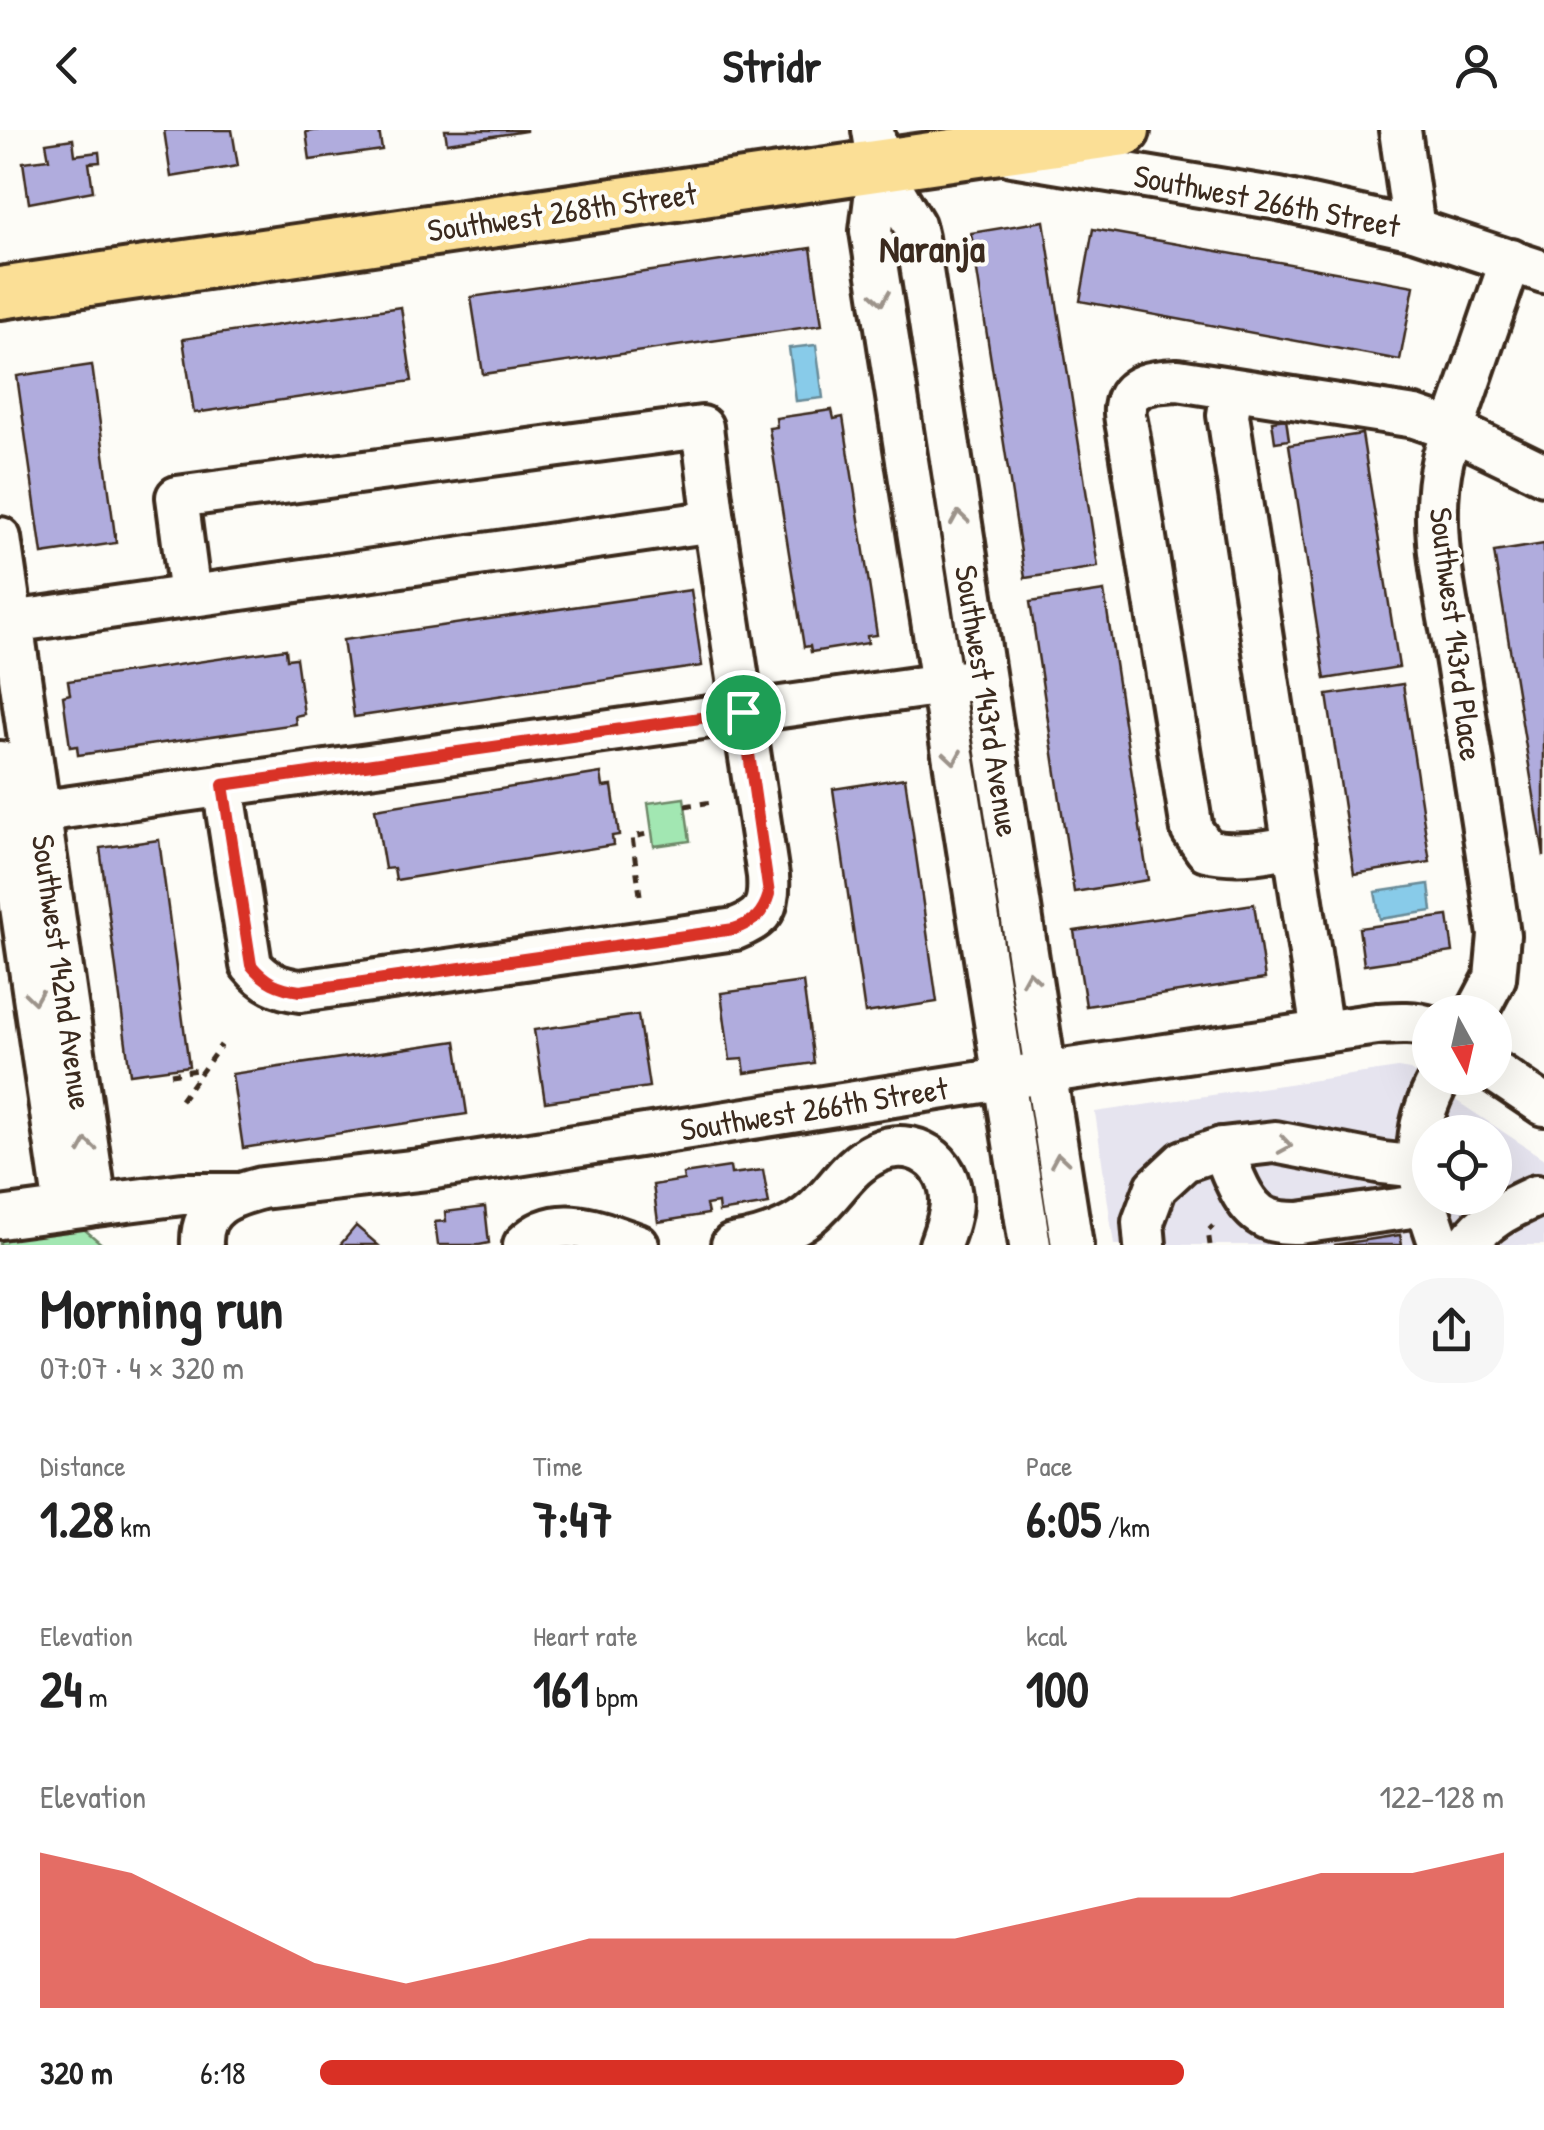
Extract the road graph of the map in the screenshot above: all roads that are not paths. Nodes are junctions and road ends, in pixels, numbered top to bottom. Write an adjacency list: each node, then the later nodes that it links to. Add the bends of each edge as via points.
1 (1124, 130): 4 (main road, Southwest 268th Street)
2 (1400, 130): 5 (street)
3 (876, 148): 4 (main road, Southwest 268th Street); 7 (main road, Southwest 268th Street); 15 (street, Southwest 143rd Avenue, one-way to 3, via 914,225); 16 (street, Southwest 143rd Avenue, one-way to 16, via 871,231)
4 (986, 150): 5 (street, Southwest 266th Street)
5 (1414, 229): 6 (street, Southwest 266th Street)
6 (1527, 266): 9 (street, Southwest 143rd Place)
7 (0, 293)
8 (1232, 389): 9 (street, via 1415,417); 21 (street, via 1228,416); 21 (street, via 1152,381 1134,390 1125,405 1128,432 1192,830 1206,850 1225,854)
9 (1453, 430): 10 (street); 22 (street, Southwest 143rd Place, via 1436,506 1499,935)
10 (1544, 474)
11 (714, 521): 13 (street); 13 (street, via 702,427 177,497); 17 (street)
12 (0, 538): 14 (street, Southwest 142nd Avenue)
13 (190, 596): 14 (street)
14 (11, 622): 20 (street, Southwest 142nd Avenue)
15 (984, 678): 16 (street); 25 (street, Southwest 143rd Avenue, one-way to 15)
16 (942, 684): 17 (street); 26 (street, Southwest 143rd Avenue, one-way to 26)
17 (743, 712): 19 (street); 19 (street, via 769,894 753,922 300,991 263,979 251,965)
18 (0, 762): 20 (street, Southwest 142nd Avenue)
19 (223, 785): 20 (street)
20 (15, 815): 35 (street, Southwest 142nd Avenue)
21 (1294, 846): 24 (street)
22 (1486, 995)
23 (1412, 1024): 24 (street, Southwest 266th Street)
24 (1322, 1032): 25 (street, Southwest 266th Street)
25 (1045, 1074): 26 (street, Southwest 266th Street); 44 (street, Southwest 143rd Avenue, one-way to 25)
26 (1002, 1079): 33 (street, Southwest 266th Street); 43 (street, Southwest 143rd Avenue)
27 (1512, 1083): 28 (street)
28 (1544, 1105)
29 (1222, 1148): 30 (street, one-way to 30, via 1274,1142 1382,1163); 32 (street, via 1242,1193 1262,1217 1277,1222 1298,1223); 45 (street, via 1184,1161 1156,1187 1143,1222)
30 (1412, 1184)
31 (1512, 1186): 34 (street)
32 (1412, 1188)
33 (237, 1194): 35 (street); 38 (street, Southwest 266th Street, via 217,1206)
34 (1540, 1199): 47 (street, via 1504,1210)
35 (80, 1207): 37 (street)
36 (1428, 1215): 46 (street)
37 (0, 1218)
38 (204, 1232)
39 (524, 1245): 40 (street, via 566,1225)
40 (638, 1245)
41 (732, 1245): 42 (street, via 801,1221 857,1163 880,1150 906,1148 938,1161 948,1178 952,1198)
42 (940, 1245)
43 (1030, 1245)
44 (1072, 1245)
45 (1145, 1245)
46 (1440, 1245)
47 (1467, 1245)

